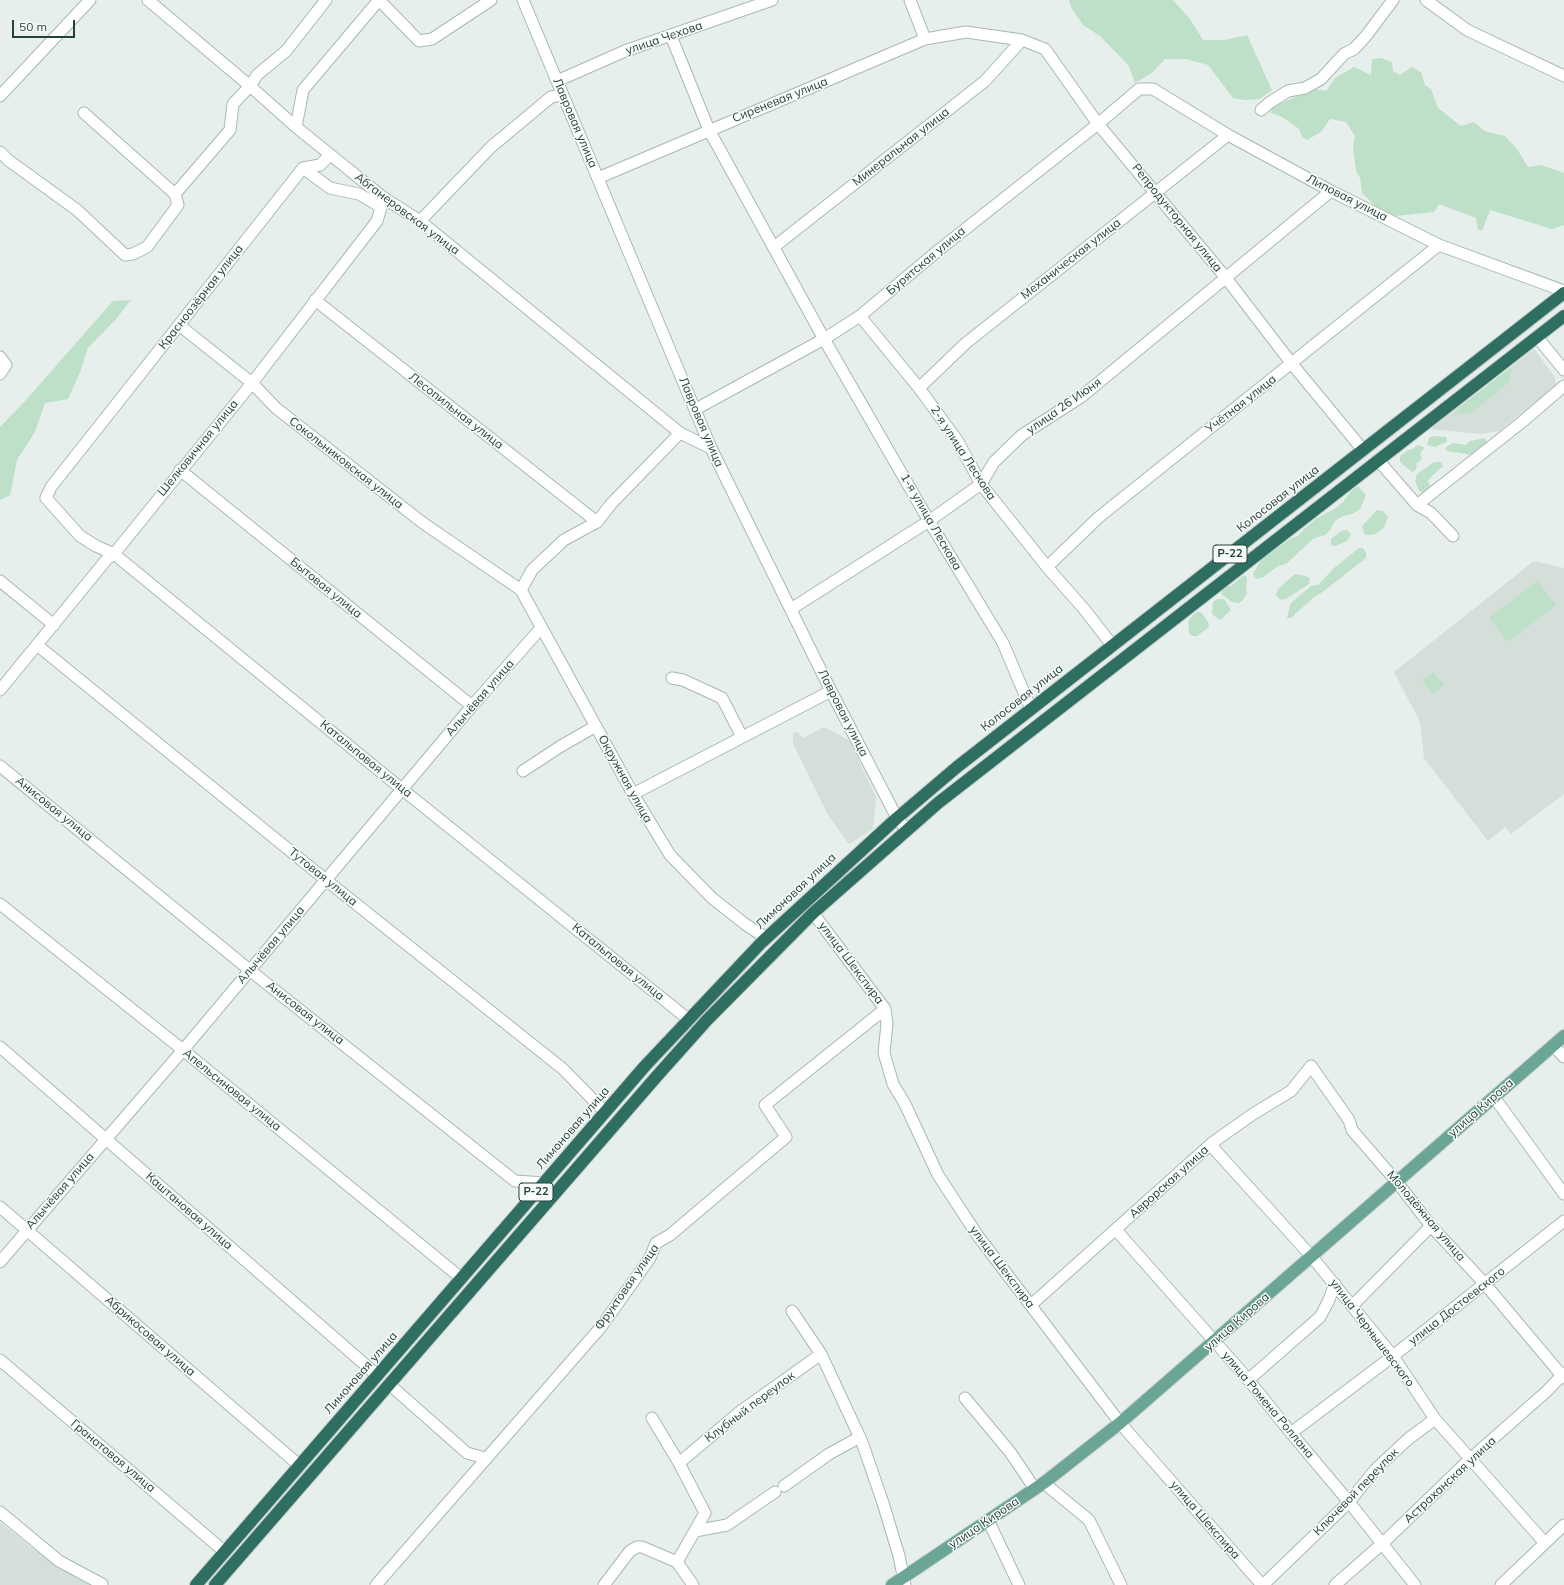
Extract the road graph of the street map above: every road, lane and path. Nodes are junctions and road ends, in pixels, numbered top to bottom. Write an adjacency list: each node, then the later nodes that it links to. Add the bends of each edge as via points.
1 (90, 0): 20 (street)
2 (148, 0): 17 (street, Абганеровская улица)
3 (326, 0): 17 (street, via 286,51 257,75)
4 (379, 0): 5 (street, via 419,41 432,40); 24 (street, via 303,90)
5 (491, 0)
6 (523, 0): 16 (street, Лавровая улица)
7 (772, 0): 12 (street, улица Чехова)
8 (910, 0): 13 (street)
9 (1394, 0): 21 (street, via 1354,49 1344,54 1321,79 1305,88 1288,91)
10 (1426, 0): 15 (street, via 1467,30)
11 (966, 32): 13 (street, Сиреневая улица); 14 (street, Репродукторная улица)
12 (671, 36): 16 (street, улица Чехова, via 625,52); 25 (street, 1-я улица Лескова)
13 (925, 39): 25 (street, Сиреневая улица)
14 (1022, 40): 23 (street, Репродукторная улица, via 1045,49); 37 (street, Минеральная улица, via 985,81)
15 (1564, 76)
16 (557, 81): 19 (street, Лавровая улица)
17 (250, 86): 24 (street, Абганеровская улица); 33 (street, via 233,104 230,130)
18 (1139, 89): 23 (street, Бурятская улица); 26 (street, Липовая улица, via 1153,89)
19 (563, 95): 30 (street, Лавровая улица); 35 (street, via 551,97 491,147)
20 (0, 96)
21 (1261, 110)
22 (84, 113): 33 (street)
23 (1098, 124): 32 (street, Репродукторная улица); 41 (street, Бурятская улица)
24 (296, 127): 28 (street, Абганеровская улица)
25 (709, 130): 30 (street, Сиреневая улица); 37 (street, 1-я улица Лескова)
26 (1228, 136): 31 (street, Липовая улица); 32 (street, Механическая улица)
27 (0, 152): 33 (street, via 77,210 125,255 147,247 178,205)
28 (330, 155): 29 (street, via 320,165); 34 (street, Абганеровская улица)
29 (303, 168): 34 (street, via 330,188 359,194); 43 (street, Красноозёрная улица)
30 (598, 178): 53 (street, Лавровая улица)
31 (1331, 191): 36 (street, Липовая улица); 38 (street, улица 26 Июня)
32 (1156, 192): 38 (street, Репродукторная улица); 52 (street, Механическая улица, via 966,343)
33 (175, 194)
34 (382, 203): 35 (street, Абганеровская улица); 40 (street, Шелковичная улица, via 377,221)
35 (420, 220): 54 (street, Абганеровская улица)
36 (1440, 245): 39 (street, Липовая улица); 47 (street, Учётная улица)
37 (774, 247): 45 (street, 1-я улица Лескова)
38 (1226, 278): 47 (street, Репродукторная улица); 59 (street, улица 26 Июня, via 1081,397 1022,435 994,462)
39 (1564, 292): 56 (highway, Колосовая улица / Р-22)
40 (315, 300): 50 (street, Шелковичная улица); 63 (street, Лесопильная улица)
41 (860, 316): 45 (street, Бурятская улица); 52 (street, 2-я улица Лескова)
42 (1564, 316): 44 (highway, Р-22)
43 (179, 325): 50 (street, Сокольниковская улица); 60 (street, Красноозёрная улица, via 51,487)
44 (1537, 337): 48 (street); 57 (highway, Р-22)
45 (824, 338): 53 (street, Бурятская улица); 62 (street, 1-я улица Лескова)
46 (0, 357): 49 (street, via 6,365)
47 (1292, 364): 56 (street, Репродукторная улица); 66 (street, Учётная улица, via 1099,517)
48 (1564, 370)
49 (0, 374)
50 (252, 383): 58 (street, Шелковичная улица); 68 (street, Сокольниковская улица, via 276,408 423,523)
51 (1564, 386): 61 (street)
52 (919, 388): 59 (street, 2-я улица Лескова, via 957,440)
53 (696, 409): 55 (street, Лавровая улица)
54 (680, 433): 55 (street, Абганеровская улица); 63 (street)
55 (711, 448): 69 (street, Лавровая улица)
56 (1363, 450): 73 (highway, Колосовая улица / Р-22)
57 (1378, 460): 61 (street); 86 (highway, Р-22, via 938,803)
58 (180, 470): 65 (street, Шелковичная улица); 77 (street, Бытовая улица)
59 (981, 484): 62 (street, улица 26 Июня); 66 (street, 2-я улица Лескова)
60 (46, 498): 65 (street, Катальповая улица, via 80,536)
61 (1418, 505): 64 (street, via 1431,513)
62 (929, 521): 69 (street, улица 26 Июня); 78 (street, 1-я улица Лескова, via 1003,643)
63 (597, 522): 68 (street, via 564,540 532,570)
64 (1453, 536)
65 (114, 554): 70 (street, Шелковичная улица, via 107,559); 83 (street, Катальповая улица)
66 (1047, 567): 73 (street, 2-я улица Лескова)
67 (0, 581): 70 (street)
68 (521, 590): 71 (street, Окружная улица)
69 (791, 609): 76 (street, Лавровая улица)
70 (54, 625): 72 (street, Шелковичная улица)
71 (541, 628): 77 (street, Алычёвая улица); 79 (street, Окружная улица)
72 (38, 645): 75 (street, Шелковичная улица); 87 (street, Тутовая улица)
73 (1112, 645): 78 (highway, Колосовая улица / Р-22)
74 (672, 678): 80 (street, via 683,680 722,698)
75 (0, 690)
76 (831, 691): 80 (street); 85 (street, Лавровая улица)
77 (472, 706): 83 (street, Алычёвая улица)
78 (1031, 709): 85 (highway, Колосовая улица / Р-22)
79 (596, 726): 82 (street); 84 (street, Окружная улица)
80 (742, 737): 84 (street)
81 (0, 766): 91 (street, Анисовая улица)
82 (523, 771)
83 (403, 790): 87 (street, Алычёвая улица); 93 (street, Катальповая улица)
84 (633, 794): 90 (street, Окружная улица, via 670,855 712,898)
85 (897, 818): 86 (street, Лавровая улица); 90 (highway, Лимоновая улица / Р-22)
86 (907, 830): 89 (highway, Р-22)
87 (326, 880): 91 (street, Алычёвая улица); 101 (street, Тутовая улица, via 563,1069)
88 (0, 904): 97 (street, Апельсиновая улица)
89 (813, 913): 92 (street, улица Шекспира); 127 (highway, Р-22, via 707,1020)
90 (766, 938): 93 (highway, Лимоновая улица / Р-22)
91 (250, 969): 97 (street, Алычёвая улица); 105 (street, Анисовая улица, via 515,1180)
92 (886, 1009): 117 (street, улица Шекспира, via 884,1053 893,1084 938,1175 978,1236); 134 (street, Фруктовая улица, via 765,1105 786,1137 670,1235 656,1243 650,1258 601,1327)
93 (688, 1019): 101 (highway, Лимоновая улица / Р-22)
94 (1564, 1036): 95 (main road, улица Кирова)
95 (1553, 1045): 98 (street); 100 (main road, улица Кирова)
96 (0, 1046): 102 (street, Каштановая улица)
97 (183, 1050): 102 (street, Алычёвая улица); 114 (street, Апельсиновая улица)
98 (1564, 1057)
99 (1311, 1066): 103 (street, Аврорская улица, via 1290,1091); 104 (street, Молодёжная улица, via 1349,1120 1352,1130)
100 (1494, 1097): 104 (main road, улица Кирова); 106 (street)
101 (605, 1112): 105 (highway, Лимоновая улица / Р-22)
102 (106, 1139): 110 (street, Алычёвая улица); 124 (street, Каштановая улица)
103 (1212, 1143): 111 (street, Аврорская улица); 112 (street, улица Чернышевского, via 1215,1150)
104 (1397, 1182): 109 (street, Молодёжная улица); 112 (main road, улица Кирова)
105 (544, 1183): 114 (highway, Лимоновая улица / Р-22)
106 (1564, 1194)
107 (0, 1207): 110 (street, Абрикосовая улица)
108 (1564, 1221): 116 (street, улица Достоевского)
109 (1431, 1226): 116 (street, Молодёжная улица); 118 (street)
110 (27, 1229): 113 (street, Алычёвая улица); 137 (street, Абрикосовая улица)
111 (1116, 1230): 117 (street, Аврорская улица); 120 (street, улица Ромена Роллана)
112 (1312, 1257): 115 (street, улица Чернышевского); 120 (main road, улица Кирова)
113 (0, 1262)
114 (461, 1278): 124 (highway, Лимоновая улица / Р-22)
115 (1335, 1284): 118 (street, улица Чернышевского); 126 (street, via 1320,1317)
116 (1485, 1284): 122 (street, улица Достоевского); 125 (street, Молодёжная улица)
117 (1030, 1305): 131 (street, улица Шекспира)
118 (1352, 1306): 122 (street, улица Чернышевского)
119 (792, 1311): 121 (street)
120 (1214, 1341): 126 (street, улица Ромена Роллана); 131 (main road, улица Кирова)
121 (821, 1354): 133 (street); 136 (street, Клубный переулок, via 741,1411)
122 (1393, 1356): 130 (street, улица Чернышевского); 132 (street, улица Достоевского)
123 (0, 1360): 147 (street, Гранатовая улица)
124 (377, 1375): 137 (highway, Лимоновая улица / Р-22)
125 (1563, 1376): 135 (street, Астраханская улица)
126 (1248, 1380): 132 (street, улица Ромена Роллана)
127 (390, 1385): 134 (street, via 467,1453); 152 (highway, Р-22)
128 (965, 1398): 139 (street, via 1010,1452)
129 (652, 1418): 136 (street)
130 (1435, 1418): 135 (street, улица Чернышевского); 140 (street, Ключевой переулок, via 1374,1470)
131 (1120, 1423): 138 (main road, улица Кирова); 159 (street, улица Шекспира)
132 (1291, 1433): 140 (street, улица Ромена Роллана)
133 (860, 1437): 144 (street, via 829,1454 727,1525); 149 (street, via 883,1503)
134 (485, 1458): 153 (street, Фруктовая улица)
135 (1470, 1459): 145 (street, улица Чернышевского); 146 (street, Астраханская улица)
136 (680, 1462): 144 (street, via 705,1513)
137 (300, 1466): 147 (highway, Лимоновая улица / Р-22)
138 (1045, 1482): 139 (main road, улица Кирова); 158 (street, via 1089,1520)
139 (1035, 1489): 142 (main road, улица Кирова)
140 (1349, 1502): 146 (street, улица Ромена Роллана); 159 (street, Ключевой переулок)
141 (0, 1512): 150 (street, via 59,1560)
142 (988, 1520): 149 (main road, улица Кирова); 157 (street)
143 (1564, 1525): 145 (street)
144 (695, 1531): 148 (street)
145 (1545, 1543): 162 (street)
146 (1383, 1544): 160 (street, Астраханская улица); 161 (street, улица Ромена Роллана)
147 (225, 1552): 151 (highway, Лимоновая улица / Р-22)
148 (677, 1562): 154 (street, via 637,1547 630,1551); 155 (street)
149 (904, 1581): 156 (main road, улица Кирова)
150 (102, 1584)
151 (196, 1585)
152 (215, 1585)
153 (376, 1585)
154 (604, 1585)
155 (693, 1585)
156 (892, 1585)
157 (1019, 1585)
158 (1121, 1585)
159 (1262, 1585)
160 (1335, 1585)
161 (1415, 1585)
162 (1501, 1585)

